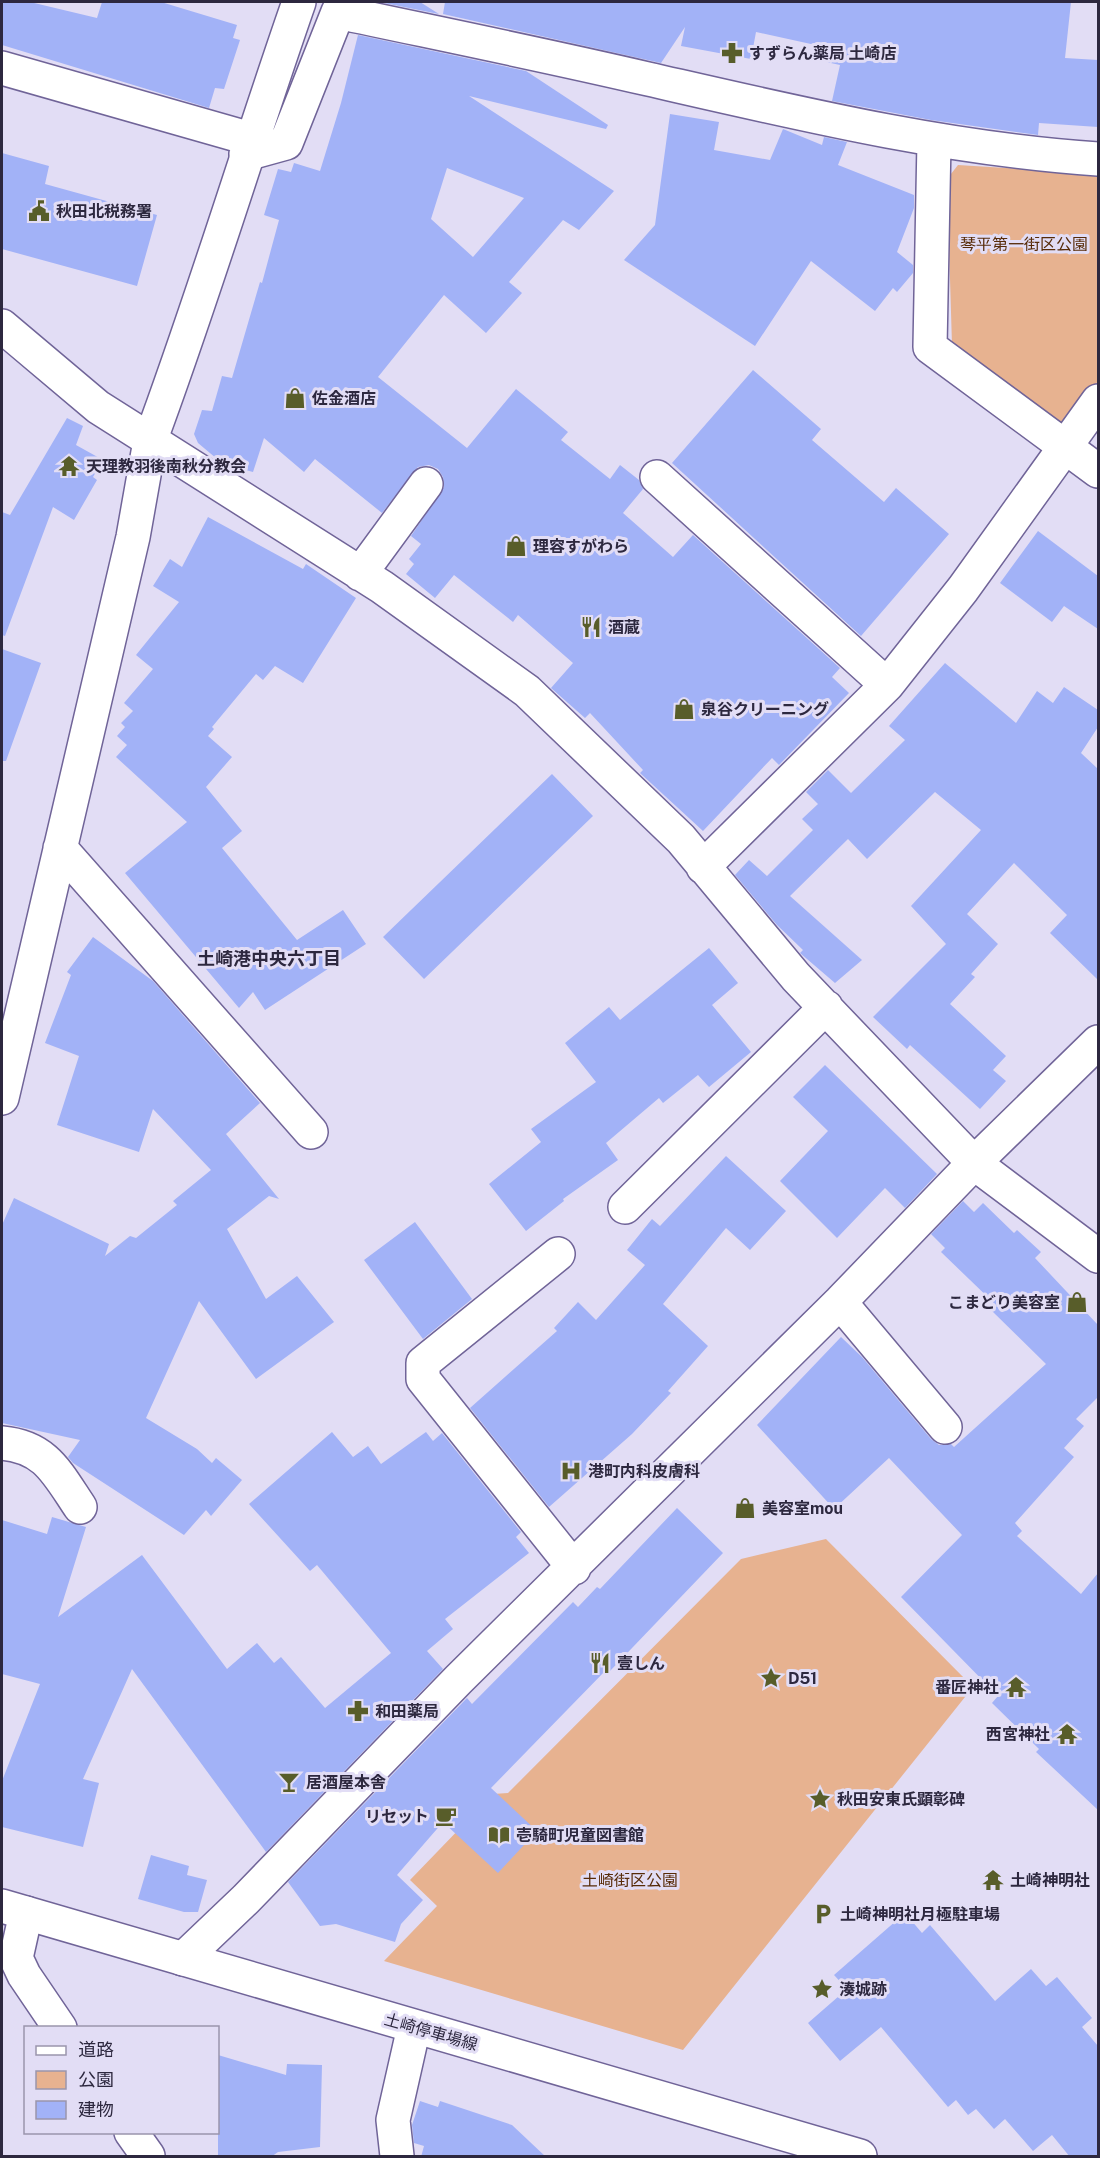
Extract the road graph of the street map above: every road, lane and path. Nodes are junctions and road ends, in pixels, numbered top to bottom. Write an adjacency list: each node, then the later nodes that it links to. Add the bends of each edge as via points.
1 (299, 2): 4 (street)
2 (2, 68): 4 (street)
3 (934, 141): 4 (street, via 338,12 286,143); 5 (street); 9 (street, via 930,347)
4 (248, 147): 8 (street, via 194,322)
5 (1098, 159)
6 (2, 326): 8 (street, via 98,407)
7 (1098, 401): 9 (street)
8 (150, 441): 13 (street); 15 (street, via 132,537)
9 (1064, 448): 10 (street); 14 (street, via 963,589)
10 (1098, 471)
11 (657, 477): 14 (street)
12 (426, 484): 13 (street)
13 (360, 574): 16 (street, via 527,691 681,839)
14 (887, 685): 16 (street)
15 (60, 848): 19 (street); 20 (street)
16 (703, 867): 17 (street)
17 (826, 1007): 21 (street); 22 (street)
18 (1098, 1042): 21 (street)
19 (2, 1098)
20 (311, 1132)
21 (975, 1163): 24 (street); 25 (street)
22 (625, 1207)
23 (558, 1254): 29 (street, via 423,1363 423,1379)
24 (1098, 1256)
25 (840, 1302): 26 (street); 29 (street)
26 (945, 1427)
27 (2, 1443): 28 (street, via 23,1445 50,1462)
28 (80, 1508)
29 (574, 1568): 31 (street)
30 (14, 1910): 31 (street, 土崎停車場線); 32 (street, via 16,1958)
31 (183, 1959): 33 (street, 土崎停車場線)
32 (59, 2026)
33 (414, 2027): 36 (street, via 393,2120); 37 (street, 土崎停車場線)
34 (133, 2134): 35 (street)
35 (148, 2157)
36 (397, 2157)
37 (860, 2157)

